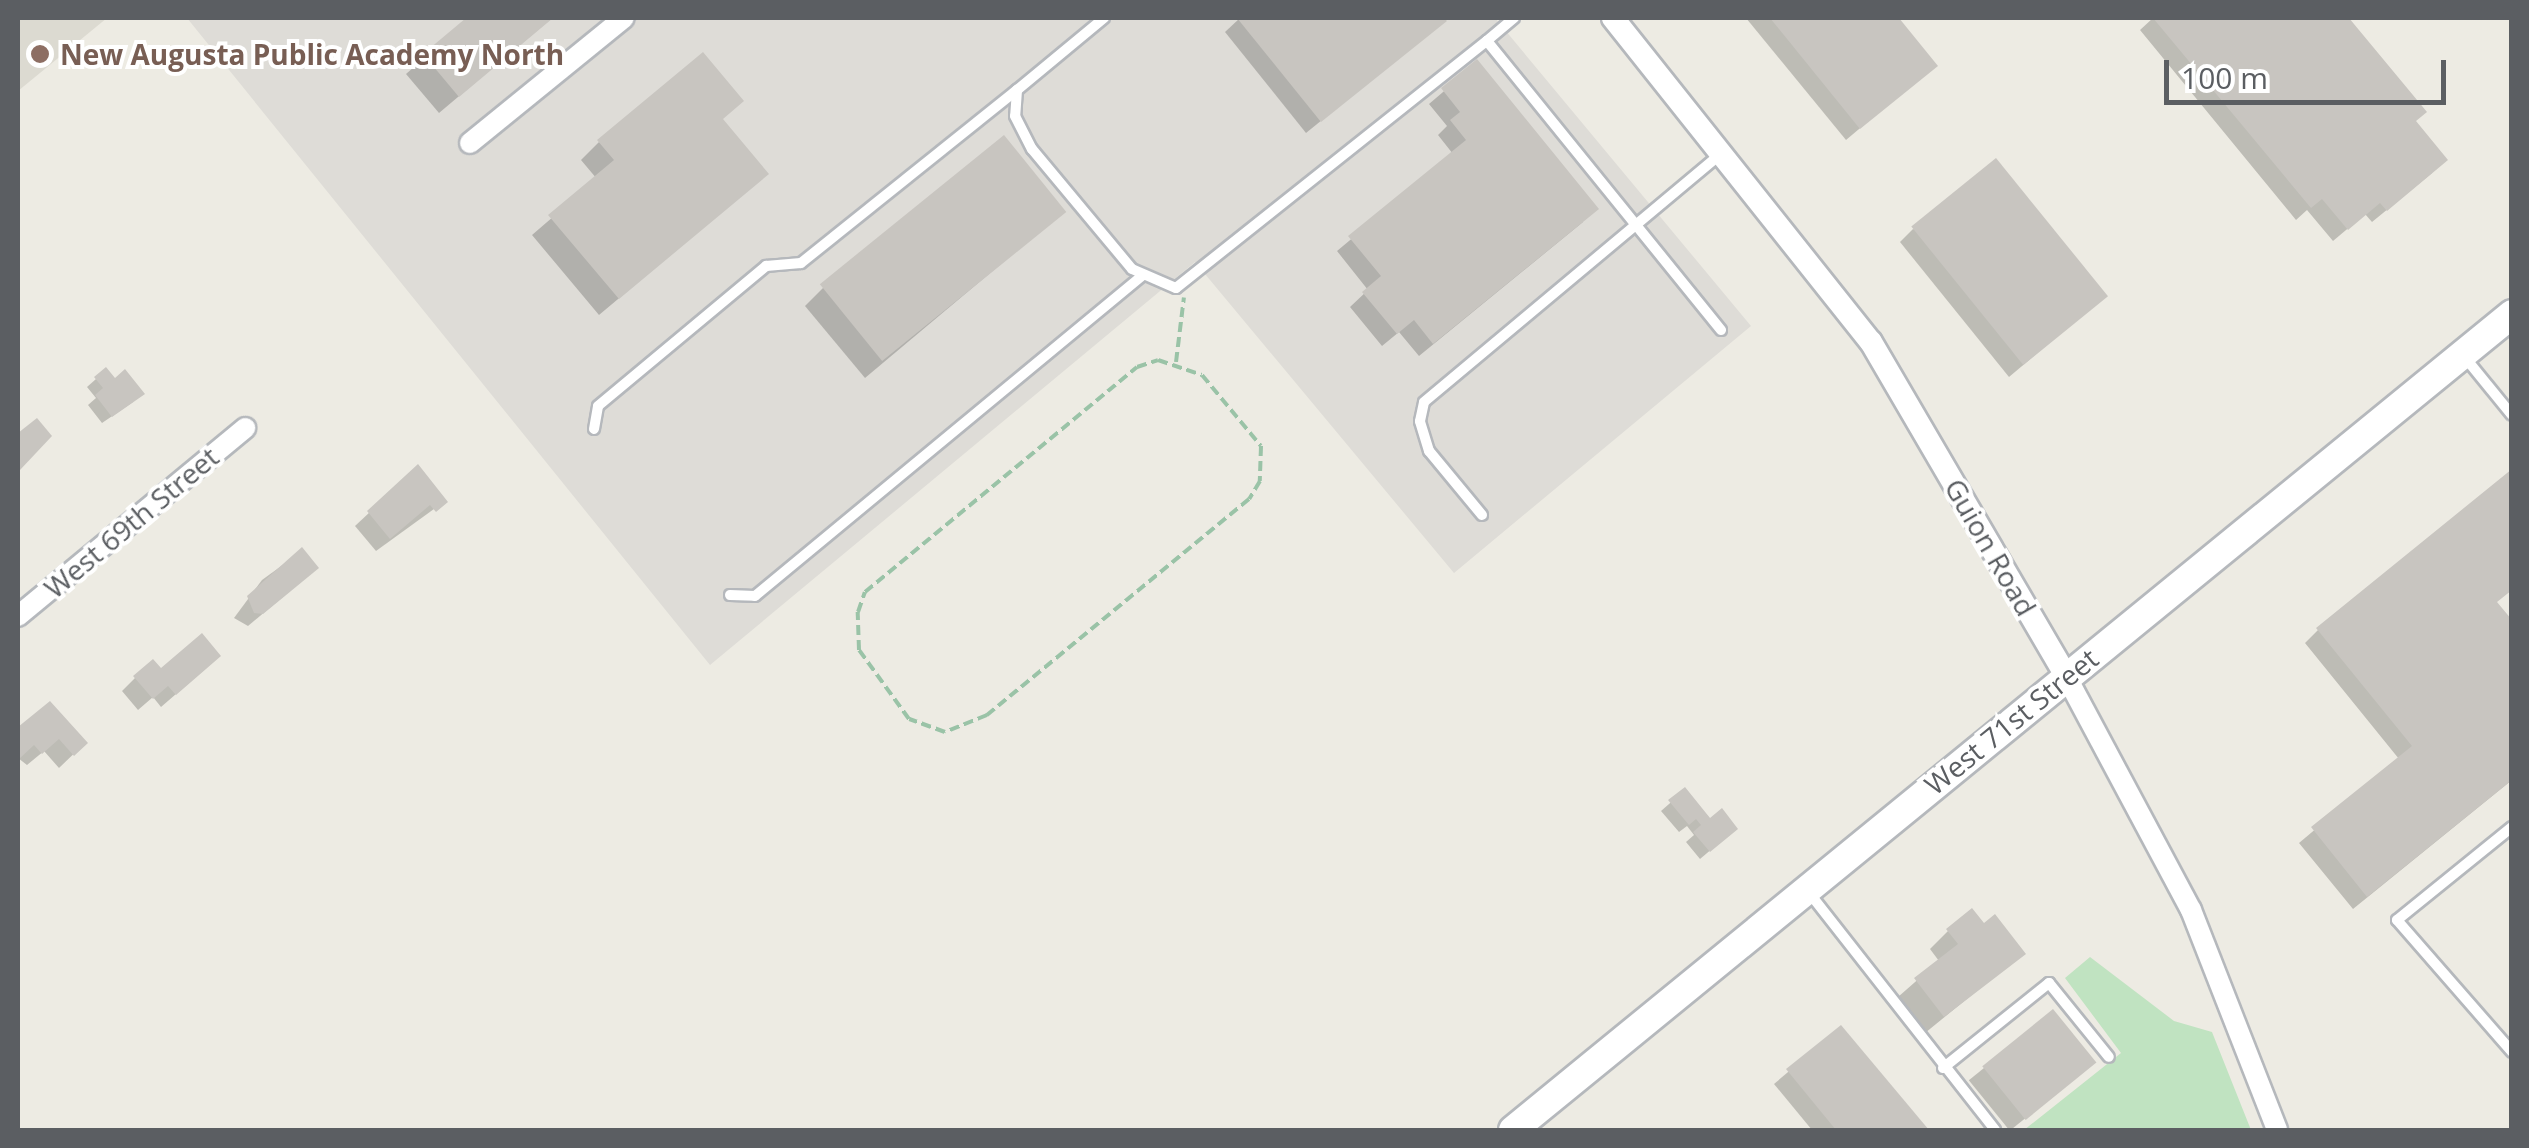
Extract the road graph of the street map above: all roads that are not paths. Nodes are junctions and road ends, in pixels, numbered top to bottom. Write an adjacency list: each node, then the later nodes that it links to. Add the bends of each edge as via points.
1 (624, 18): 7 (street)
2 (1104, 18): 6 (lane)
3 (1514, 18): 5 (lane)
4 (1613, 18): 8 (street, Guion Road)
5 (1488, 41): 9 (lane); 10 (lane, via 1186,282 1176,288)
6 (1017, 90): 10 (lane, via 1014,116 1032,149); 16 (lane, via 801,263 766,266 598,406)
7 (470, 143)
8 (1722, 153): 9 (lane); 20 (street, Guion Road, via 1871,342)
9 (1635, 224): 12 (lane); 17 (lane, via 1424,402 1420,421 1429,451)
10 (1143, 275): 18 (lane, via 754,596)
11 (2512, 314): 13 (main road, West 71st Street)
12 (1721, 330)
13 (2462, 354): 14 (lane); 20 (main road, West 71st Street)
14 (2512, 414)
15 (245, 428): 19 (street, West 69th Street)
16 (594, 429)
17 (1482, 515)
18 (730, 595)
19 (18, 616)
20 (2066, 676): 22 (main road, West 71st Street); 28 (street, Guion Road, via 2191,910)
21 (2512, 827): 23 (lane, via 2397,920)
22 (1806, 889): 25 (lane); 26 (main road, West 71st Street)
23 (2512, 1052)
24 (2109, 1057): 25 (lane, via 2050,983)
25 (1944, 1068): 27 (lane)
26 (1513, 1130)
27 (1995, 1130)
28 (2277, 1130)

